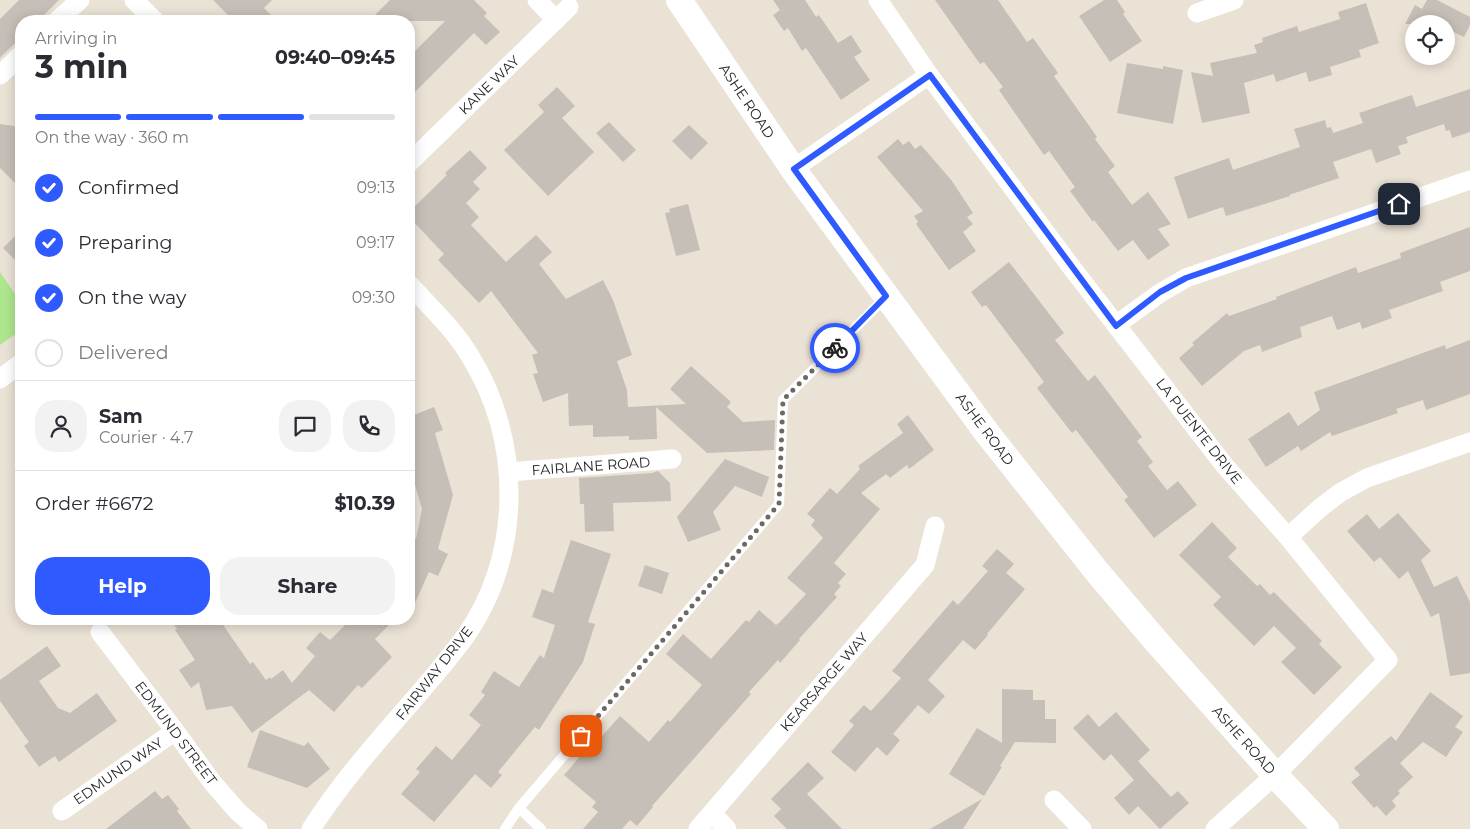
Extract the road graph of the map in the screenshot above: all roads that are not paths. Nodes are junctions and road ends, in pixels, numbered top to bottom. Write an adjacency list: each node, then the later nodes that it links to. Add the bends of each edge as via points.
1 (80, 0): 8 (street)
2 (134, 0): 9 (street)
3 (537, 0): 13 (street, KANE WAY, via 562,14)
4 (680, 0): 14 (street, ASHE ROAD)
5 (878, 0): 12 (street, LA PUENTE DRIVE)
6 (1234, 0): 7 (street)
7 (1198, 12)
8 (64, 15)
9 (149, 15)
10 (15, 61): 11 (street)
11 (0, 75)
12 (930, 75): 14 (street); 18 (street, LA PUENTE DRIVE)
13 (415, 157)
14 (794, 169): 17 (street, ASHE ROAD)
15 (1470, 180): 18 (street, via 1186,278 1160,292)
16 (415, 290): 23 (street, FAIRWAY DRIVE, via 470,355 487,386 506,446)
17 (886, 296): 28 (street, ASHE ROAD, via 987,434 1098,573); 30 (lane, via 783,400 779,504)
18 (1116, 326): 25 (street, LA PUENTE DRIVE, via 1225,466)
19 (15, 368): 20 (street)
20 (0, 379)
21 (1470, 442): 25 (street, via 1367,478 1341,492)
22 (672, 459): 23 (street, FAIRLANE ROAD)
23 (509, 472): 34 (street, FAIRWAY DRIVE, via 506,539 497,574 483,607 448,659 340,787)
24 (935, 526): 32 (street, KEARSARGE WAY, via 925,565)
25 (1288, 537): 28 (street, LA PUENTE DRIVE, via 1388,660)
26 (100, 632): 27 (street, EDMUND STREET)
27 (175, 731): 31 (street, EDMUND WAY); 33 (street, EDMUND STREET, via 212,782)
28 (1274, 775): 40 (street, LA PUENTE DRIVE); 41 (street, ASHE ROAD)
29 (1054, 800): 39 (street)
30 (519, 808): 35 (lane); 36 (lane)
31 (62, 811)
32 (712, 813): 37 (street, KEARSARGE WAY); 38 (street)
33 (258, 829)
34 (311, 829)
35 (505, 829)
36 (541, 829)
37 (698, 829)
38 (727, 829)
39 (1082, 829)
40 (1215, 829)
41 (1326, 829)

